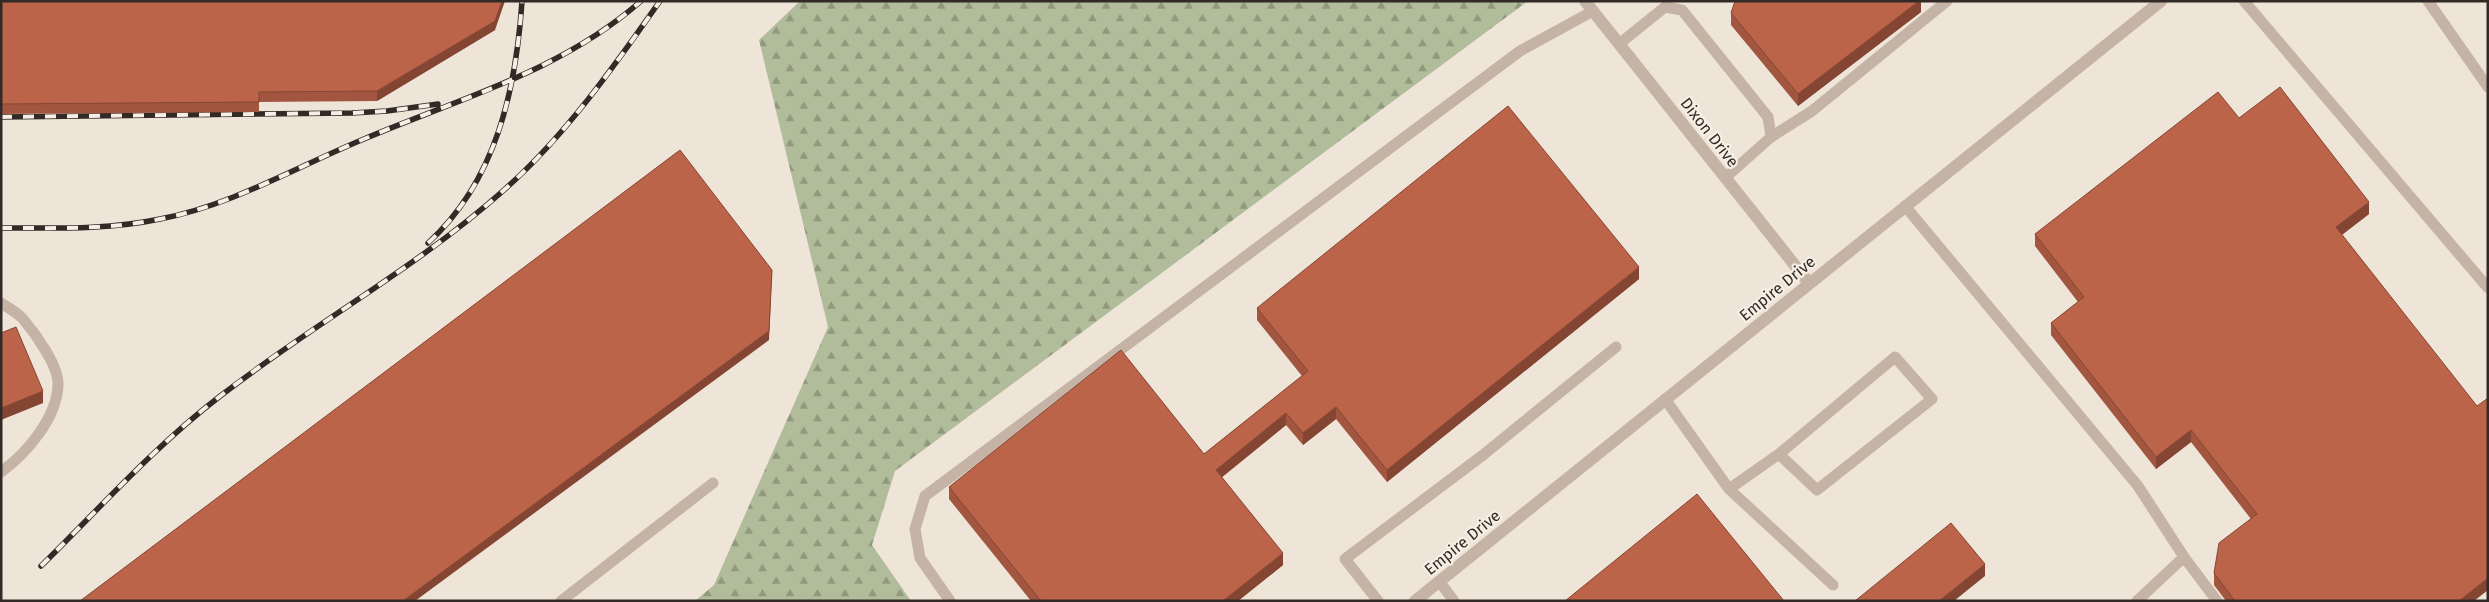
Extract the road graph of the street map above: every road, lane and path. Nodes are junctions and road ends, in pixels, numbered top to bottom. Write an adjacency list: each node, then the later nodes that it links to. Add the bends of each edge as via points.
1 (1946, 1): 8 (lane, via 1812,111)
2 (2161, 1): 10 (street, Empire Drive)
3 (2244, 1): 12 (lane)
4 (2428, 1): 7 (lane)
5 (1589, 6): 6 (street, Dixon Drive); 24 (lane, via 1520,51 926,496 915,529 920,558)
6 (1619, 44): 8 (lane, via 1665,7 1682,10 1768,117); 9 (street, Dixon Drive)
7 (2488, 87)
8 (1771, 137): 9 (lane)
9 (1725, 178): 11 (street, Dixon Drive)
10 (1905, 206): 11 (street, Empire Drive); 20 (lane, via 2138,486)
11 (1809, 283): 15 (street, Empire Drive)
12 (2488, 288)
13 (1, 303): 17 (lane, via 22,317 53,362 58,384 46,424 19,459)
14 (1616, 347): 25 (lane, via 1483,455 1345,559)
15 (1665, 399): 19 (lane); 21 (street, Empire Drive)
16 (1779, 454): 16 (lane, via 1895,357 1932,398 1818,490); 19 (lane)
17 (1, 472)
18 (713, 483): 23 (lane)
19 (1729, 490): 22 (lane)
20 (2184, 558): 28 (lane); 29 (lane)
21 (1439, 581): 26 (street, Empire Drive); 27 (lane)
22 (1833, 586)
23 (561, 601)
24 (950, 601)
25 (1378, 601)
26 (1414, 601)
27 (1454, 601)
28 (2137, 601)
29 (2217, 601)

